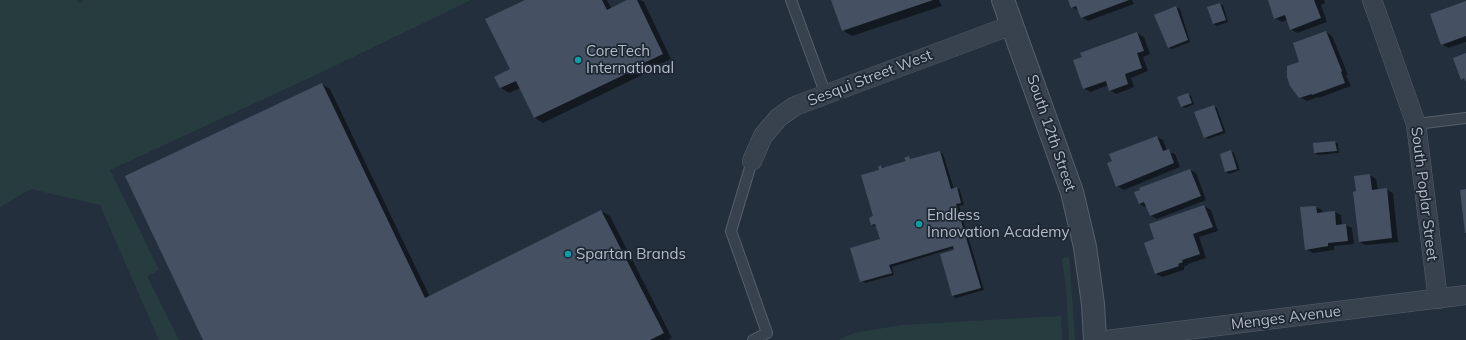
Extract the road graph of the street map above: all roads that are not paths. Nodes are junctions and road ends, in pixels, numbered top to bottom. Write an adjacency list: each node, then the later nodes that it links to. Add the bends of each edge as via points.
1 (791, 0): 5 (lane)
2 (1003, 0): 4 (street, South 12th Street)
3 (1372, 0): 7 (street, South Poplar Street)
4 (1012, 25): 5 (street, Sesqui Street West); 12 (street, South 12th Street, via 1072,192 1085,247)
5 (826, 95): 8 (street, Sesqui Street West, via 795,106 778,118 763,136)
6 (1466, 118): 7 (lane)
7 (1416, 124): 10 (street, South Poplar Street)
8 (752, 161): 11 (lane, via 731,232 767,333)
9 (1466, 295): 10 (street, Menges Avenue)
10 (1438, 299): 13 (street, Menges Avenue)
11 (753, 340)
12 (1096, 340)
13 (1106, 340)

